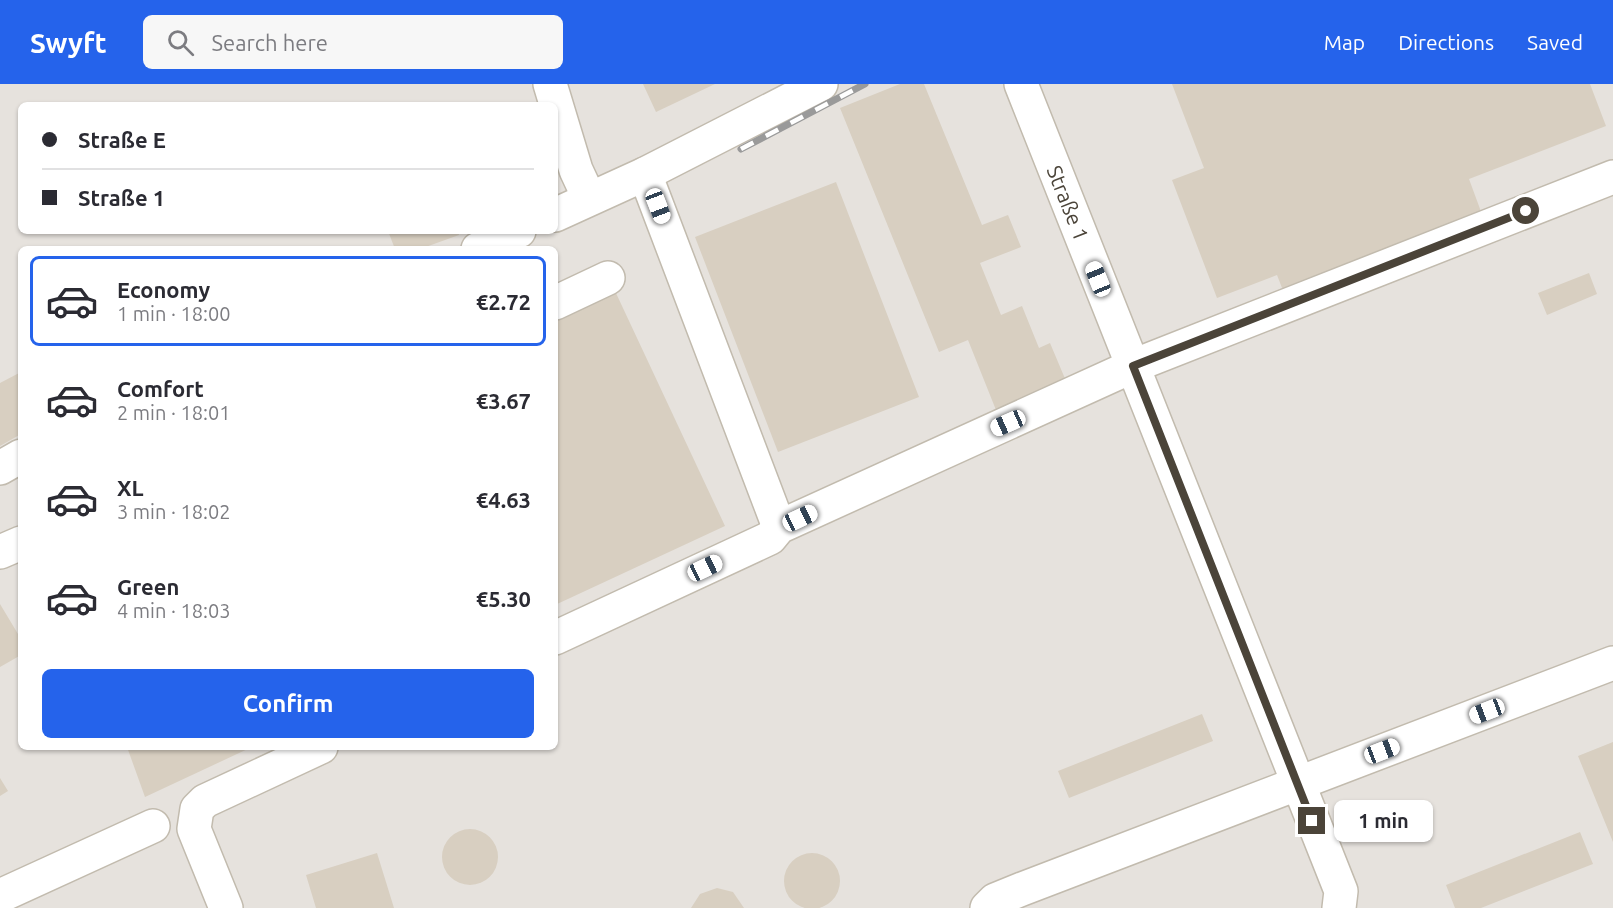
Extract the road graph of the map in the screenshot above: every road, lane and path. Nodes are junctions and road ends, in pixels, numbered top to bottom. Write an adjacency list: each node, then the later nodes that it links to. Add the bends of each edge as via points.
1 (550, 84): 4 (lane)
2 (821, 84): 6 (lane)
3 (1021, 84): 14 (lane, Straße 1)
4 (555, 102)
5 (558, 110): 8 (lane)
6 (645, 174): 8 (lane); 17 (lane)
7 (1613, 177): 14 (lane)
8 (589, 198): 9 (lane)
9 (558, 214)
10 (512, 234): 11 (lane)
11 (485, 246)
12 (608, 278): 13 (lane)
13 (558, 302)
14 (1133, 366): 17 (lane); 23 (lane, Straße 1)
15 (18, 458): 16 (lane)
16 (0, 468)
17 (779, 527): 20 (lane, via 770,538)
18 (18, 544): 19 (lane)
19 (0, 552)
20 (558, 637)
21 (1613, 663): 23 (lane)
22 (315, 750): 27 (lane, via 205,801 197,809 194,829)
23 (1298, 783): 26 (lane, Straße 1); 28 (lane, via 995,900)
24 (153, 826): 25 (lane)
25 (0, 896)
26 (1347, 902)
27 (226, 908)
28 (987, 908)

